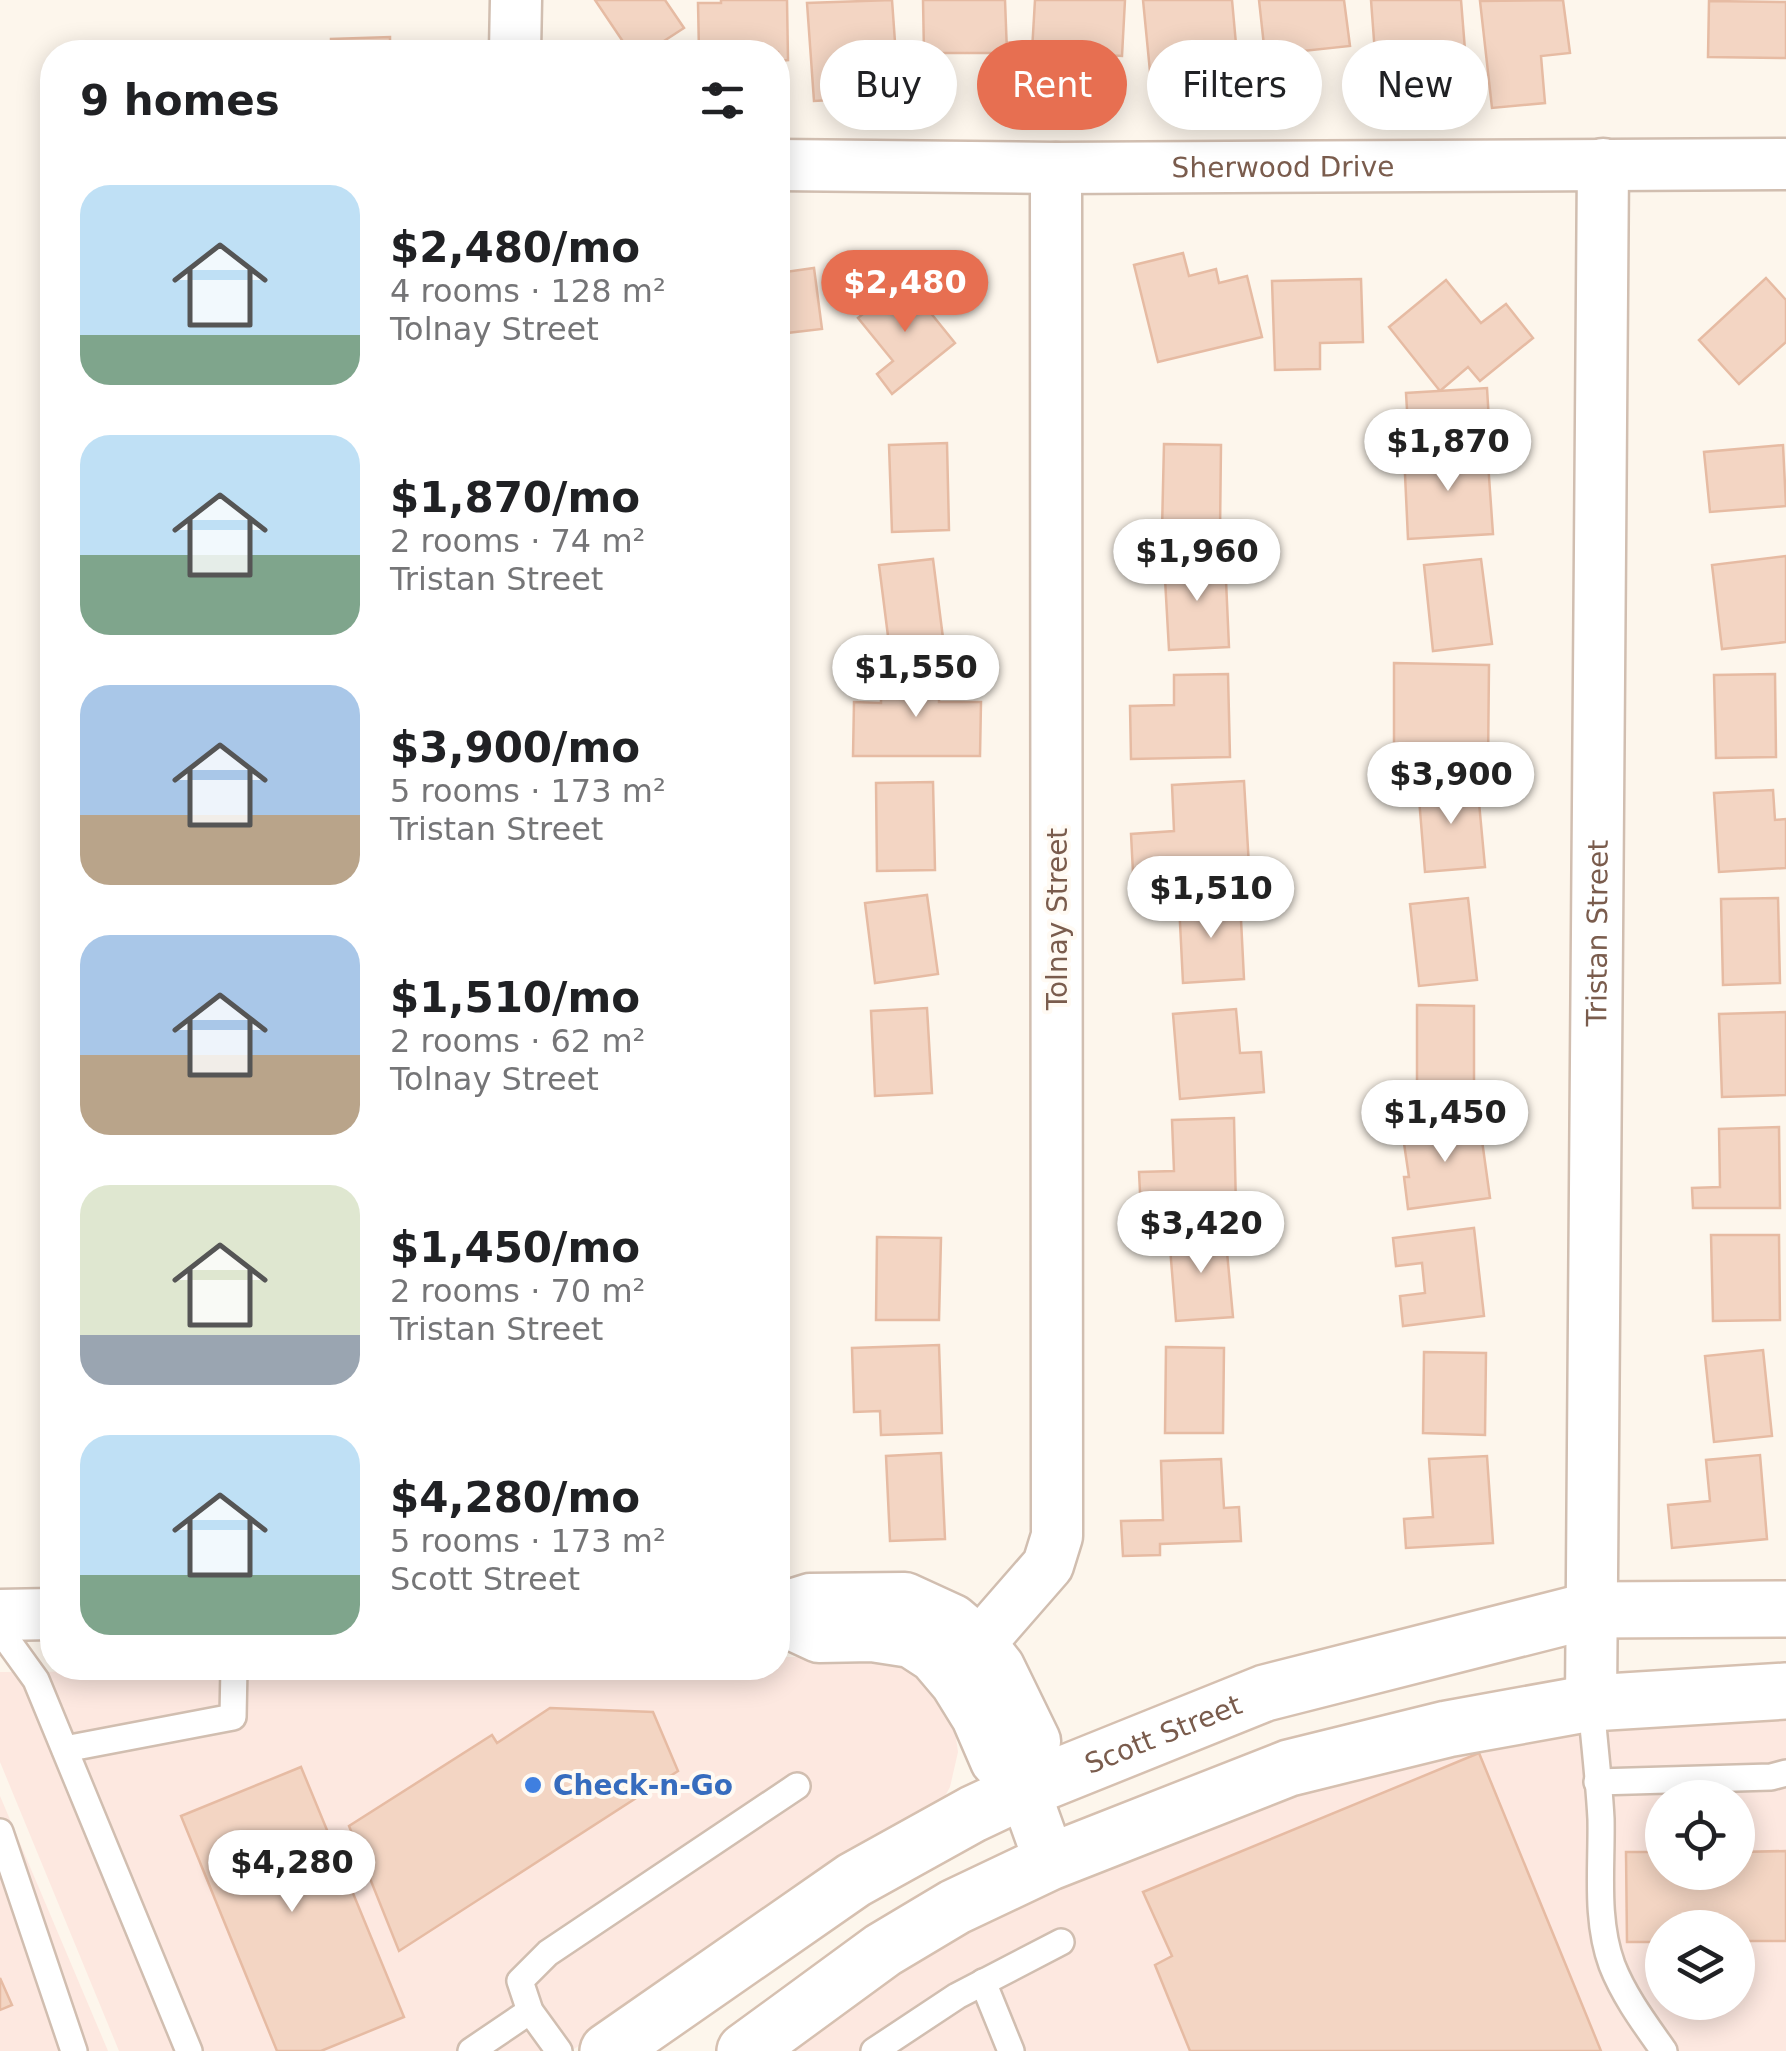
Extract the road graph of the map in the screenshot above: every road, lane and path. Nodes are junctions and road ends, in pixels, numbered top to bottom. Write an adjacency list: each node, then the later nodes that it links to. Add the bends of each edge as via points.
1 (516, 0): 2 (street)
2 (515, 40)
3 (1603, 164): 4 (street, Sherwood Drive); 6 (street, Sherwood Drive); 8 (street, Tristan Street)
4 (1786, 164)
5 (790, 165): 6 (street, Sherwood Drive)
6 (1056, 168): 14 (street, Tolnay Street, via 1058,1536 1048,1565)
7 (790, 1605): 14 (street, via 905,1598 953,1620)
8 (1571, 1606): 9 (main road, Scott Street); 17 (street, Tristan Street); 22 (main road, Scott Street, via 1266,1693)
9 (1786, 1609)
10 (40, 1614): 11 (street)
11 (0, 1615)
12 (790, 1624): 22 (street, via 819,1637 911,1642 934,1657 977,1717 996,1761)
13 (0, 1630): 18 (lane, via 36,1680)
14 (980, 1644): 22 (street, via 1035,1741)
15 (234, 1680): 18 (lane, via 233,1717)
16 (1786, 1692): 17 (main road)
17 (1591, 1703): 20 (lane); 24 (main road, via 1289,1768)
18 (65, 1749): 31 (lane)
19 (1786, 1773): 20 (lane)
20 (1598, 1782): 36 (lane, via 1606,1940 1632,2004)
21 (797, 1786): 27 (lane, via 548,1953 520,1981)
22 (1024, 1790): 24 (street); 34 (main road, Scott Street, via 854,1880)
23 (0, 1832): 30 (lane)
24 (1050, 1862): 28 (main road, via 884,1950)
25 (1060, 1942): 26 (lane)
26 (983, 1982): 29 (lane); 35 (lane)
27 (530, 2011): 32 (lane); 33 (lane)
28 (777, 2035)
29 (879, 2050)
30 (74, 2051)
31 (190, 2051)
32 (471, 2051)
33 (559, 2051)
34 (608, 2051)
35 (1011, 2051)
36 (1664, 2051)

